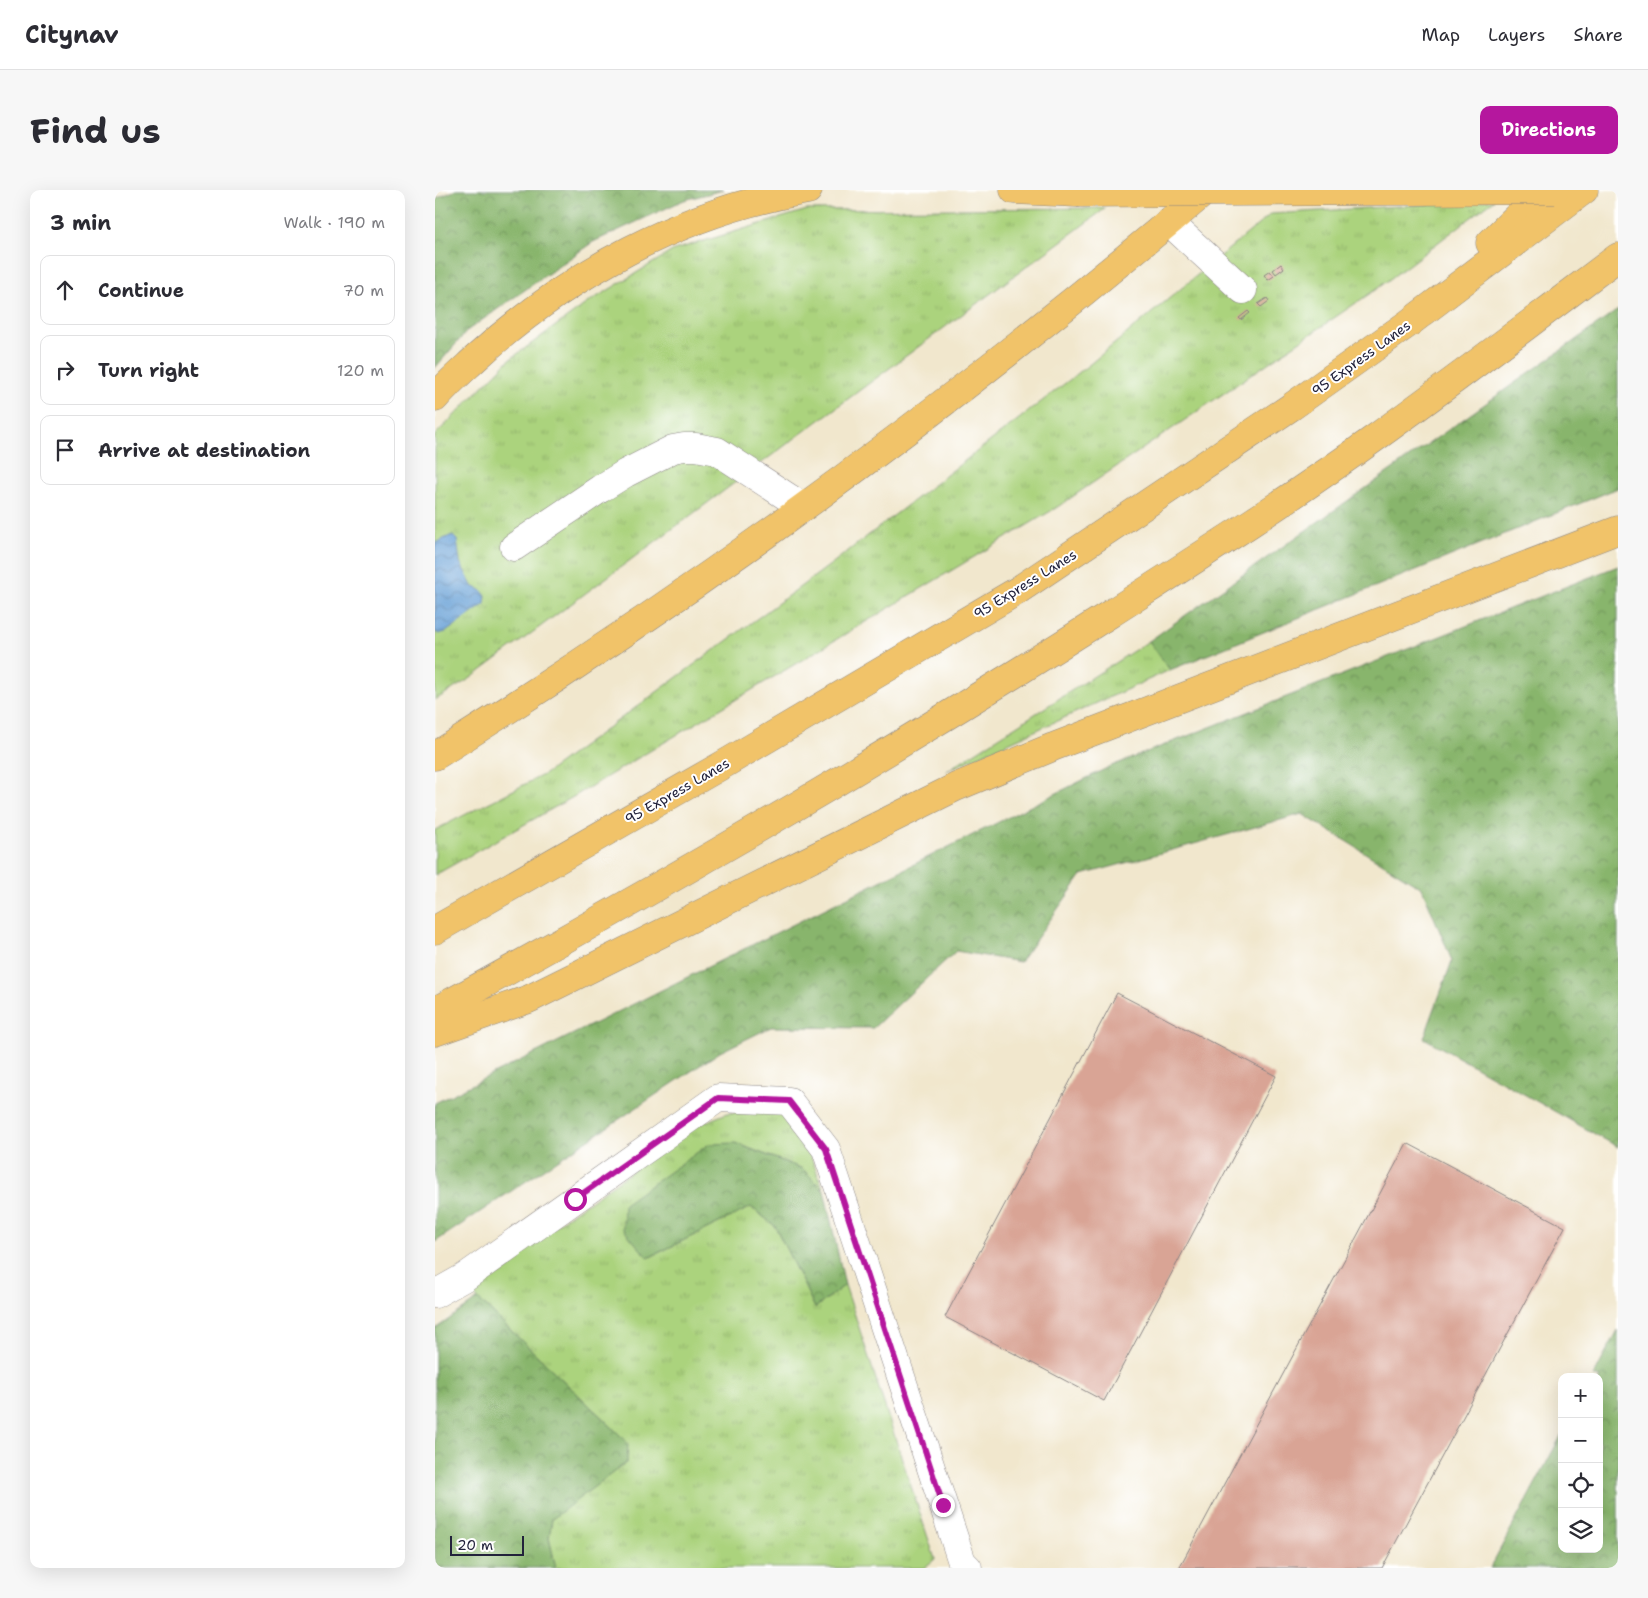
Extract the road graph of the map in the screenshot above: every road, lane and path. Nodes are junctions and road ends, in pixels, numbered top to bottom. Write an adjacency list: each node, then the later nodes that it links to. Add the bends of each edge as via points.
1 (808, 190): 11 (highway, via 736,207 682,226 626,252 579,279 507,330)
2 (1014, 190): 5 (highway, bridge, via 1077,194)
3 (1207, 190): 7 (highway)
4 (1544, 190): 10 (highway)
5 (1555, 190)
6 (1584, 190): 10 (highway, 95 Express Lanes)
7 (1169, 222): 9 (lane); 12 (highway, via 934,409)
8 (1618, 257): 17 (highway, via 1373,439 1235,534 1095,624 805,802)
9 (1243, 290)
10 (1409, 324): 16 (highway, 95 Express Lanes, via 1017,591)
11 (435, 398)
12 (803, 507): 14 (lane, via 717,451 683,446 626,473); 15 (highway, via 599,650)
13 (1618, 530): 18 (highway, via 956,787 529,1000)
14 (513, 547)
15 (435, 756)
16 (435, 930)
17 (435, 1011)
18 (435, 1032)
19 (435, 1294): 20 (lane, via 465,1277 718,1098 789,1101 826,1149 962,1562)
20 (968, 1568)

